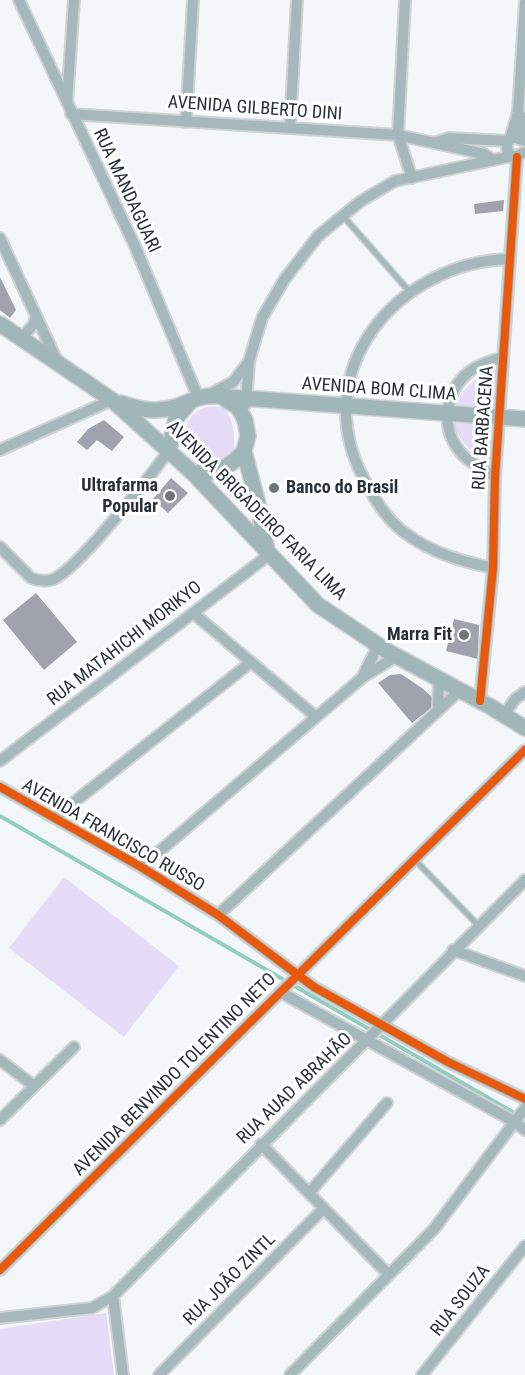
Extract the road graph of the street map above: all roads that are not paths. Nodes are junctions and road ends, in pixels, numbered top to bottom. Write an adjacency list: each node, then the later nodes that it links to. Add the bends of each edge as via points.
1 (19, 0): 7 (street, RUA MANDAGUARI)
2 (74, 0): 7 (street)
3 (194, 0): 9 (street)
4 (297, 0): 10 (street)
5 (405, 0): 11 (street)
6 (525, 3): 8 (street)
7 (69, 110): 9 (street, AVENIDA GILBERTO DINI); 28 (street, RUA MANDAGUARI, via 134,244)
8 (518, 112): 12 (street); 13 (street)
9 (186, 122): 10 (street, AVENIDA GILBERTO DINI)
10 (290, 128): 11 (street, AVENIDA GILBERTO DINI)
11 (398, 135): 14 (street, AVENIDA GILBERTO DINI); 17 (street)
12 (509, 140): 13 (street, AVENIDA GILBERTO DINI, via 517,136); 14 (street, AVENIDA GILBERTO DINI, via 449,138); 15 (street, RUA BARBACENA, via 507,151)
13 (524, 140)
14 (436, 142): 16 (street, AVENIDA GILBERTO DINI, via 484,154)
15 (518, 155): 16 (street); 20 (street, RUA BARBACENA)
16 (493, 160): 17 (street)
17 (411, 178): 18 (street, via 394,181)
18 (343, 216): 21 (lane); 26 (street, via 318,236 284,280 262,318)
19 (0, 238): 22 (street)
20 (510, 259): 21 (street, via 452,269); 25 (street, RUA BARBACENA)
21 (409, 291): 33 (street, via 377,322 364,341 353,367)
22 (36, 315): 24 (street, via 34,324); 27 (street)
23 (0, 324): 24 (main road, AVENIDA BRIGADEIRO FARIA LIMA)
24 (21, 339): 27 (main road, AVENIDA BRIGADEIRO FARIA LIMA)
25 (503, 357): 34 (street, via 470,371 451,393); 35 (street, RUA BARBACENA)
26 (249, 361): 28 (street, via 233,381); 31 (street)
27 (59, 366): 30 (main road, AVENIDA BRIGADEIRO FARIA LIMA)
28 (199, 398): 29 (main road, AVENIDA BOM CLIMA); 30 (main road, AVENIDA BOM CLIMA, via 151,411); 39 (main road, via 176,418)
29 (224, 398): 31 (main road, AVENIDA BOM CLIMA); 37 (main road, via 238,407)
30 (112, 400): 38 (street); 39 (main road, AVENIDA BRIGADEIRO FARIA LIMA)
31 (246, 400): 32 (main road, AVENIDA BOM CLIMA); 37 (street)
32 (266, 401): 33 (main road, AVENIDA BOM CLIMA); 37 (main road)
33 (346, 407): 34 (main road, AVENIDA BOM CLIMA); 45 (street, via 356,465 381,511 431,550 450,559)
34 (447, 414): 35 (main road, AVENIDA BOM CLIMA); 42 (street, via 451,435 463,455)
35 (500, 418): 36 (main road, AVENIDA BOM CLIMA); 42 (street, RUA BARBACENA)
36 (525, 419)
37 (245, 420): 40 (main road, via 248,436)
38 (0, 450)
39 (169, 450): 41 (main road, AVENIDA BRIGADEIRO FARIA LIMA); 43 (street, via 76,561 54,579 31,578)
40 (244, 451): 41 (main road, via 227,467); 44 (main road)
41 (193, 473): 44 (main road, AVENIDA BRIGADEIRO FARIA LIMA)
42 (495, 477): 45 (street, RUA BARBACENA)
43 (0, 547)
44 (268, 553): 46 (street, RUA MATAHICHI MORIKYO); 47 (main road, AVENIDA BRIGADEIRO FARIA LIMA, via 318,605)
45 (493, 568): 54 (street, RUA BARBACENA)
46 (193, 613): 49 (street); 60 (street, RUA MATAHICHI MORIKYO)
47 (378, 645): 48 (main road, AVENIDA BRIGADEIRO FARIA LIMA); 50 (street)
48 (397, 656): 50 (street); 51 (main road, AVENIDA BRIGADEIRO FARIA LIMA)
49 (250, 663): 57 (street); 62 (street)
50 (363, 676): 57 (street)
51 (439, 679): 52 (main road, AVENIDA BRIGADEIRO FARIA LIMA); 55 (street)
52 (459, 691): 54 (main road, AVENIDA BRIGADEIRO FARIA LIMA); 55 (street)
53 (525, 692): 56 (street)
54 (480, 701): 56 (main road, AVENIDA BRIGADEIRO FARIA LIMA)
55 (438, 710): 66 (street)
56 (504, 715): 58 (main road, AVENIDA BRIGADEIRO FARIA LIMA)
57 (315, 716): 64 (street)
58 (525, 728)
59 (525, 750): 63 (street, AVENIDA BENVINDO TOLENTINO NETO)
60 (0, 761)
61 (0, 787): 62 (street, AVENIDA FRANCISCO RUSSO)
62 (54, 818): 64 (street, AVENIDA FRANCISCO RUSSO)
63 (414, 859): 67 (lane); 70 (street, AVENIDA BENVINDO TOLENTINO NETO)
64 (141, 867): 66 (street, AVENIDA FRANCISCO RUSSO)
65 (525, 880): 67 (street, RUA AUAD ABRAHÃO)
66 (218, 915): 70 (street, AVENIDA FRANCISCO RUSSO)
67 (478, 926): 68 (street, RUA AUAD ABRAHÃO)
68 (453, 950): 69 (street); 72 (street, RUA AUAD ABRAHÃO)
69 (525, 976)
70 (295, 977): 71 (street, AVENIDA BENVINDO TOLENTINO NETO); 72 (street, AVENIDA FRANCISCO RUSSO)
71 (282, 990): 73 (street); 86 (street, AVENIDA BENVINDO TOLENTINO NETO)
72 (381, 1026): 73 (street, RUA AUAD ABRAHÃO); 77 (street, AVENIDA FRANCISCO RUSSO)
73 (369, 1039): 79 (street); 82 (street, RUA AUAD ABRAHÃO)
74 (74, 1047): 76 (street)
75 (0, 1060): 76 (street)
76 (34, 1086): 80 (street)
77 (525, 1099)
78 (387, 1103): 83 (street)
79 (520, 1115): 81 (street); 87 (street, via 434,1229)
80 (0, 1120)
81 (525, 1130)
82 (261, 1144): 83 (street); 88 (street, RUA AUAD ABRAHÃO)
83 (309, 1193): 84 (street)
84 (324, 1208): 87 (street); 91 (street, RUA JOÃO ZINTL)
85 (525, 1246): 93 (street, RUA SOUZA)
86 (0, 1270)
87 (389, 1275): 92 (street)
88 (113, 1296): 89 (street, via 92,1308); 90 (street)
89 (0, 1318)
90 (123, 1375)
91 (159, 1375)
92 (290, 1375)
93 (422, 1375)

